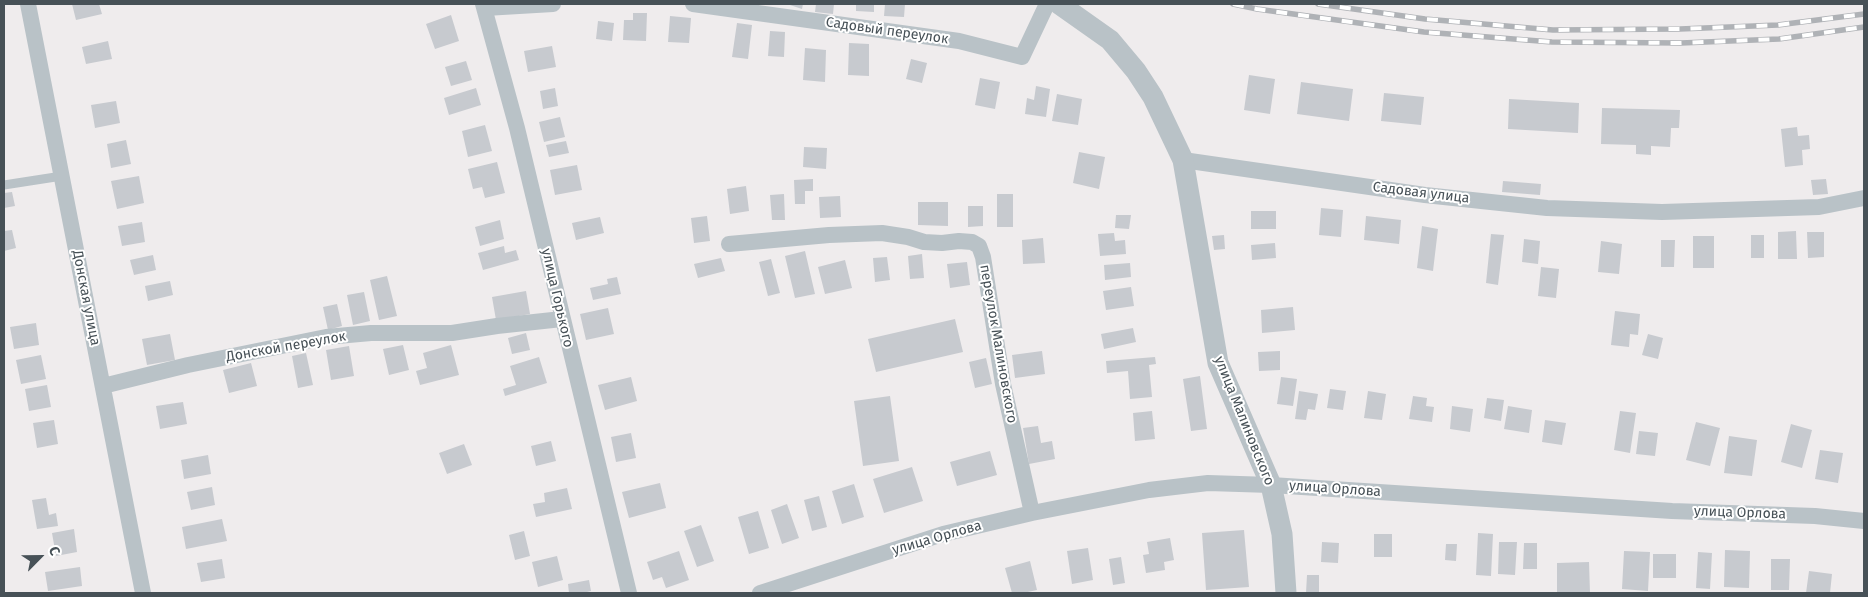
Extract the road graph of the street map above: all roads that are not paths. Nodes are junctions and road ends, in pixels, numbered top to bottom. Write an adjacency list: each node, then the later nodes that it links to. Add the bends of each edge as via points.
1 (28, 4): 8 (street, Донская улица)
2 (553, 4): 6 (street)
3 (693, 4): 4 (street, Садовый переулок, via 959,41 1022,57)
4 (1047, 4)
5 (1059, 4): 7 (street, via 1110,40 1136,71 1153,97)
6 (484, 6): 12 (street, улица Горького, via 517,128)
7 (1183, 160): 10 (street, Садовая улица, via 1426,195 1547,208 1662,212 1819,207); 14 (street, улица Малиновского, via 1218,363)
8 (62, 176): 9 (lane); 13 (street, Донская улица)
9 (4, 185)
10 (1864, 198)
11 (729, 244): 15 (street, переулок Малиновского, via 882,233 924,242 960,241 979,246 1003,384)
12 (562, 319): 13 (street, Донской переулок, via 452,333 326,337); 18 (street, улица Горького)
13 (103, 386): 17 (street, Донская улица)
14 (1271, 485): 15 (street, улица Орлова, via 1208,483 1149,490); 16 (street, улица Орлова); 20 (street, улица Малиновского, via 1282,534)
15 (1032, 514): 19 (street, улица Орлова, via 943,534)
16 (1864, 521)
17 (143, 593)
18 (629, 593)
19 (760, 593)
20 (1286, 593)

